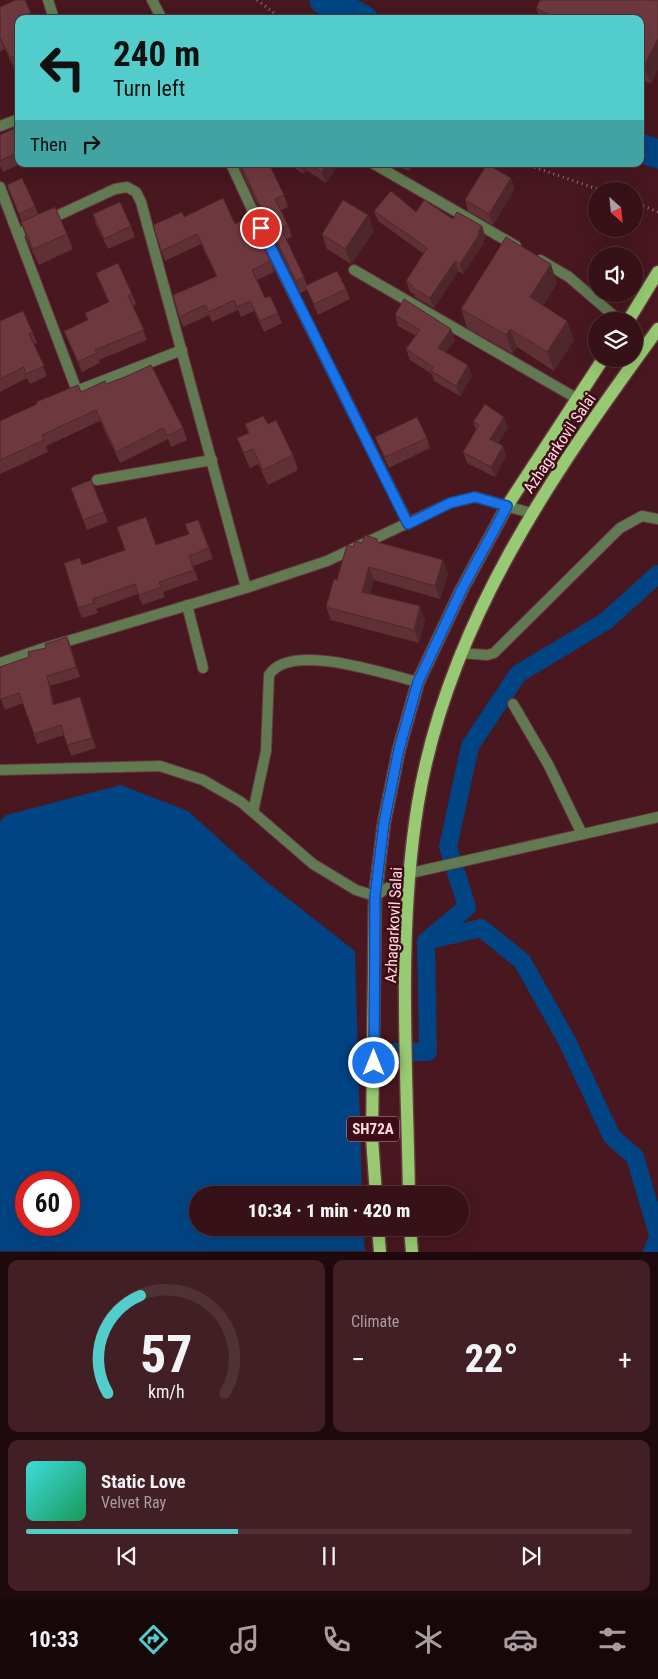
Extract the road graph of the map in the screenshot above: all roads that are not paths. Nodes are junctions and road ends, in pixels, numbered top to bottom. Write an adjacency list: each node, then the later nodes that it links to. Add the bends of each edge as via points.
1 (48, 0): 3 (street)
2 (152, 0): 4 (street)
3 (53, 15)
4 (160, 15)
5 (15, 120): 6 (street)
6 (0, 126)
7 (233, 167): 26 (street, via 268,244)
8 (379, 167): 13 (street, via 569,276)
9 (0, 187): 10 (street)
10 (18, 234): 16 (street, via 116,189 127,187 136,192); 18 (street)
11 (354, 270): 20 (street)
12 (658, 272): 14 (main road)
13 (610, 312)
14 (634, 312)
15 (658, 329): 24 (main road, Azhagarkovil Salai / SH72A)
16 (182, 350): 18 (street); 21 (street)
17 (597, 367): 20 (main road, Azhagarkovil Salai / SH72A)
18 (77, 391): 19 (street)
19 (60, 397)
20 (576, 398): 23 (main road, Azhagarkovil Salai / SH72A)
21 (212, 460): 22 (street); 27 (street)
22 (97, 480)
23 (507, 506): 24 (street); 26 (street, via 475,497 450,503); 32 (main road, Azhagarkovil Salai / SH72A, via 462,589)
24 (531, 513): 29 (main road, Azhagarkovil Salai / SH72A, via 502,564)
25 (658, 519): 29 (street, via 642,516 620,528 494,653)
26 (408, 524): 27 (street, via 327,562)
27 (246, 588): 28 (street)
28 (187, 605): 30 (street); 31 (street)
29 (460, 653): 38 (main road, Azhagarkovil Salai / SH72A, via 431,739 418,804)
30 (0, 663)
31 (203, 668)
32 (418, 682): 35 (street, via 341,662 285,662 274,667 268,675 266,751); 39 (main road, Azhagarkovil Salai / SH72A, via 399,749 384,823)
33 (513, 704): 37 (street, via 552,772)
34 (0, 770): 35 (street, via 160,766 204,780)
35 (253, 812): 39 (street, via 313,864 356,890)
36 (658, 817): 37 (street)
37 (582, 834): 38 (street)
38 (411, 873): 39 (street); 41 (main road, Azhagarkovil Salai / SH72A, via 406,930)
39 (375, 896): 40 (main road, Azhagarkovil Salai / SH72A, via 372,1138)
40 (375, 1186)
41 (409, 1186)
42 (379, 1236): 44 (main road)
43 (411, 1236): 45 (main road)
44 (380, 1252)
45 (412, 1252)

